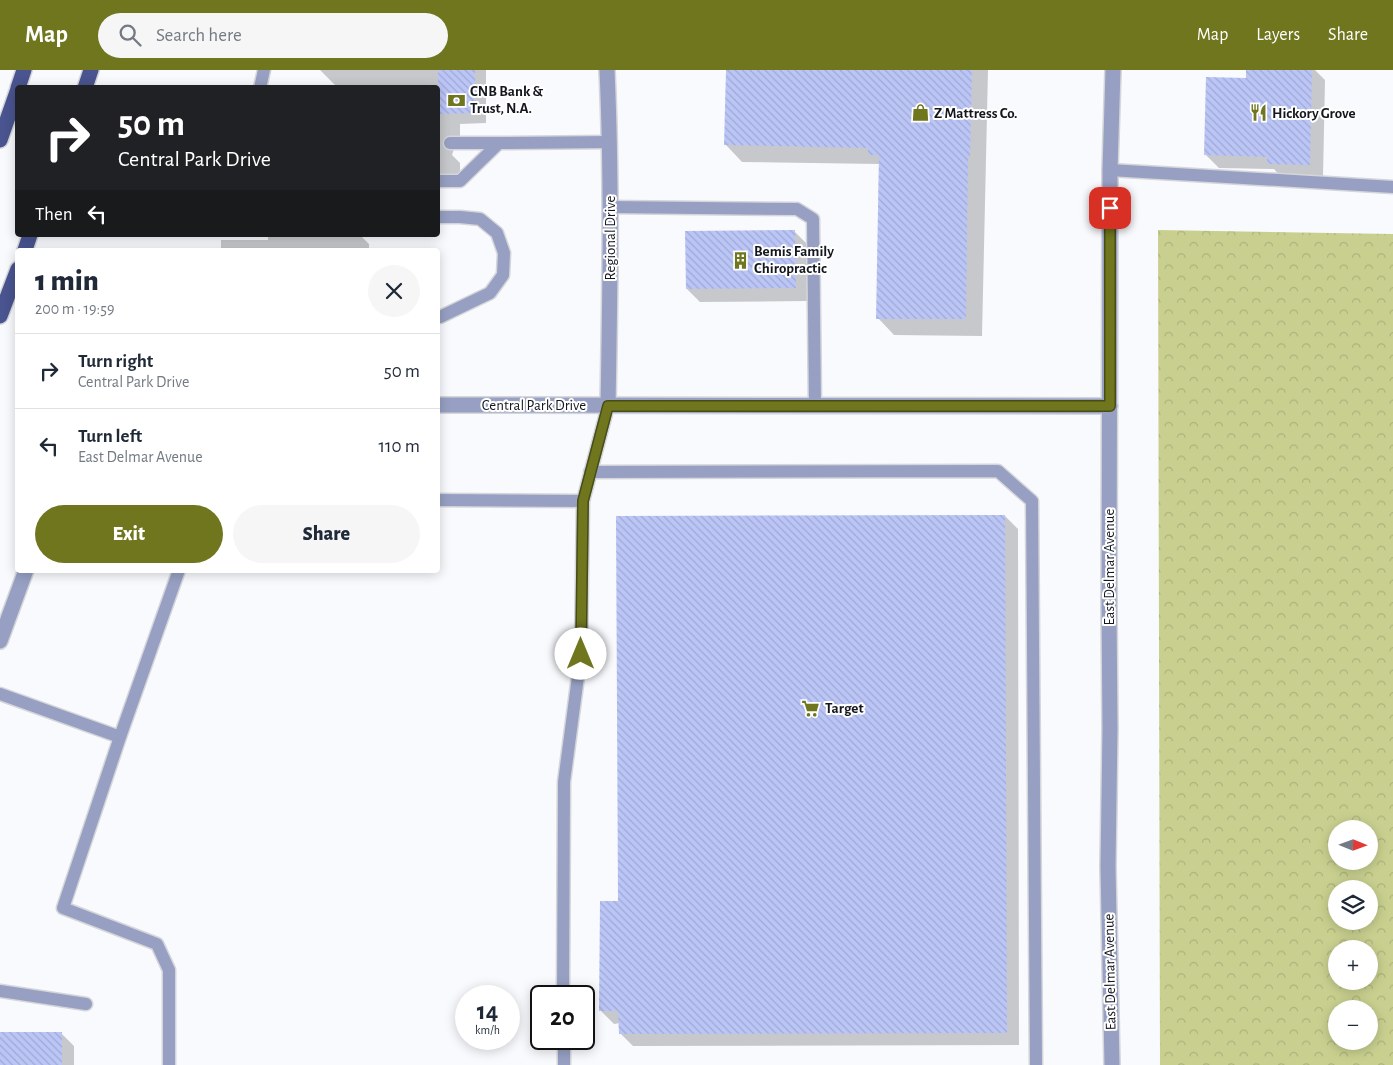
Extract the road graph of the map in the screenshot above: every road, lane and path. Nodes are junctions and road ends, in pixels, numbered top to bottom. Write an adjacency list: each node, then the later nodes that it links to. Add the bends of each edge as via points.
1 (24, 70): 6 (main road)
2 (91, 70): 7 (main road)
3 (264, 70): 8 (lane)
4 (606, 70): 11 (street, Regional Drive)
5 (1113, 70): 14 (street, East Delmar Avenue)
6 (19, 85)
7 (86, 85)
8 (261, 85)
9 (15, 97): 10 (main road)
10 (0, 140)
11 (610, 142): 12 (lane); 17 (street, Regional Drive)
12 (499, 143): 13 (lane); 15 (lane, via 460,181)
13 (450, 144)
14 (1110, 170): 16 (lane); 25 (street, East Delmar Avenue)
15 (440, 182)
16 (1393, 188)
17 (610, 207): 23 (street, Regional Drive); 24 (lane, via 797,209 813,220)
18 (440, 217): 21 (lane, via 480,219 497,233 504,253 503,275 490,293)
19 (15, 277): 20 (main road)
20 (0, 316)
21 (440, 317)
22 (440, 405): 23 (street, Central Park Drive)
23 (608, 406): 24 (street, Central Park Drive); 26 (lane)
24 (815, 406): 25 (street, Central Park Drive)
25 (1110, 406): 41 (street, East Delmar Avenue, via 1108,867)
26 (590, 472): 28 (lane); 40 (lane, via 998,471 1032,501)
27 (440, 500): 28 (lane)
28 (583, 501): 34 (lane, via 581,654 564,791)
29 (25, 573): 31 (street)
30 (178, 573): 33 (lane)
31 (0, 641)
32 (0, 694): 33 (lane)
33 (120, 737): 38 (lane, via 63,908 156,944 169,970)
34 (563, 985)
35 (0, 991): 36 (lane)
36 (86, 1004)
37 (564, 1050): 39 (lane)
38 (169, 1065)
39 (564, 1065)
40 (1036, 1065)
41 (1112, 1065)

